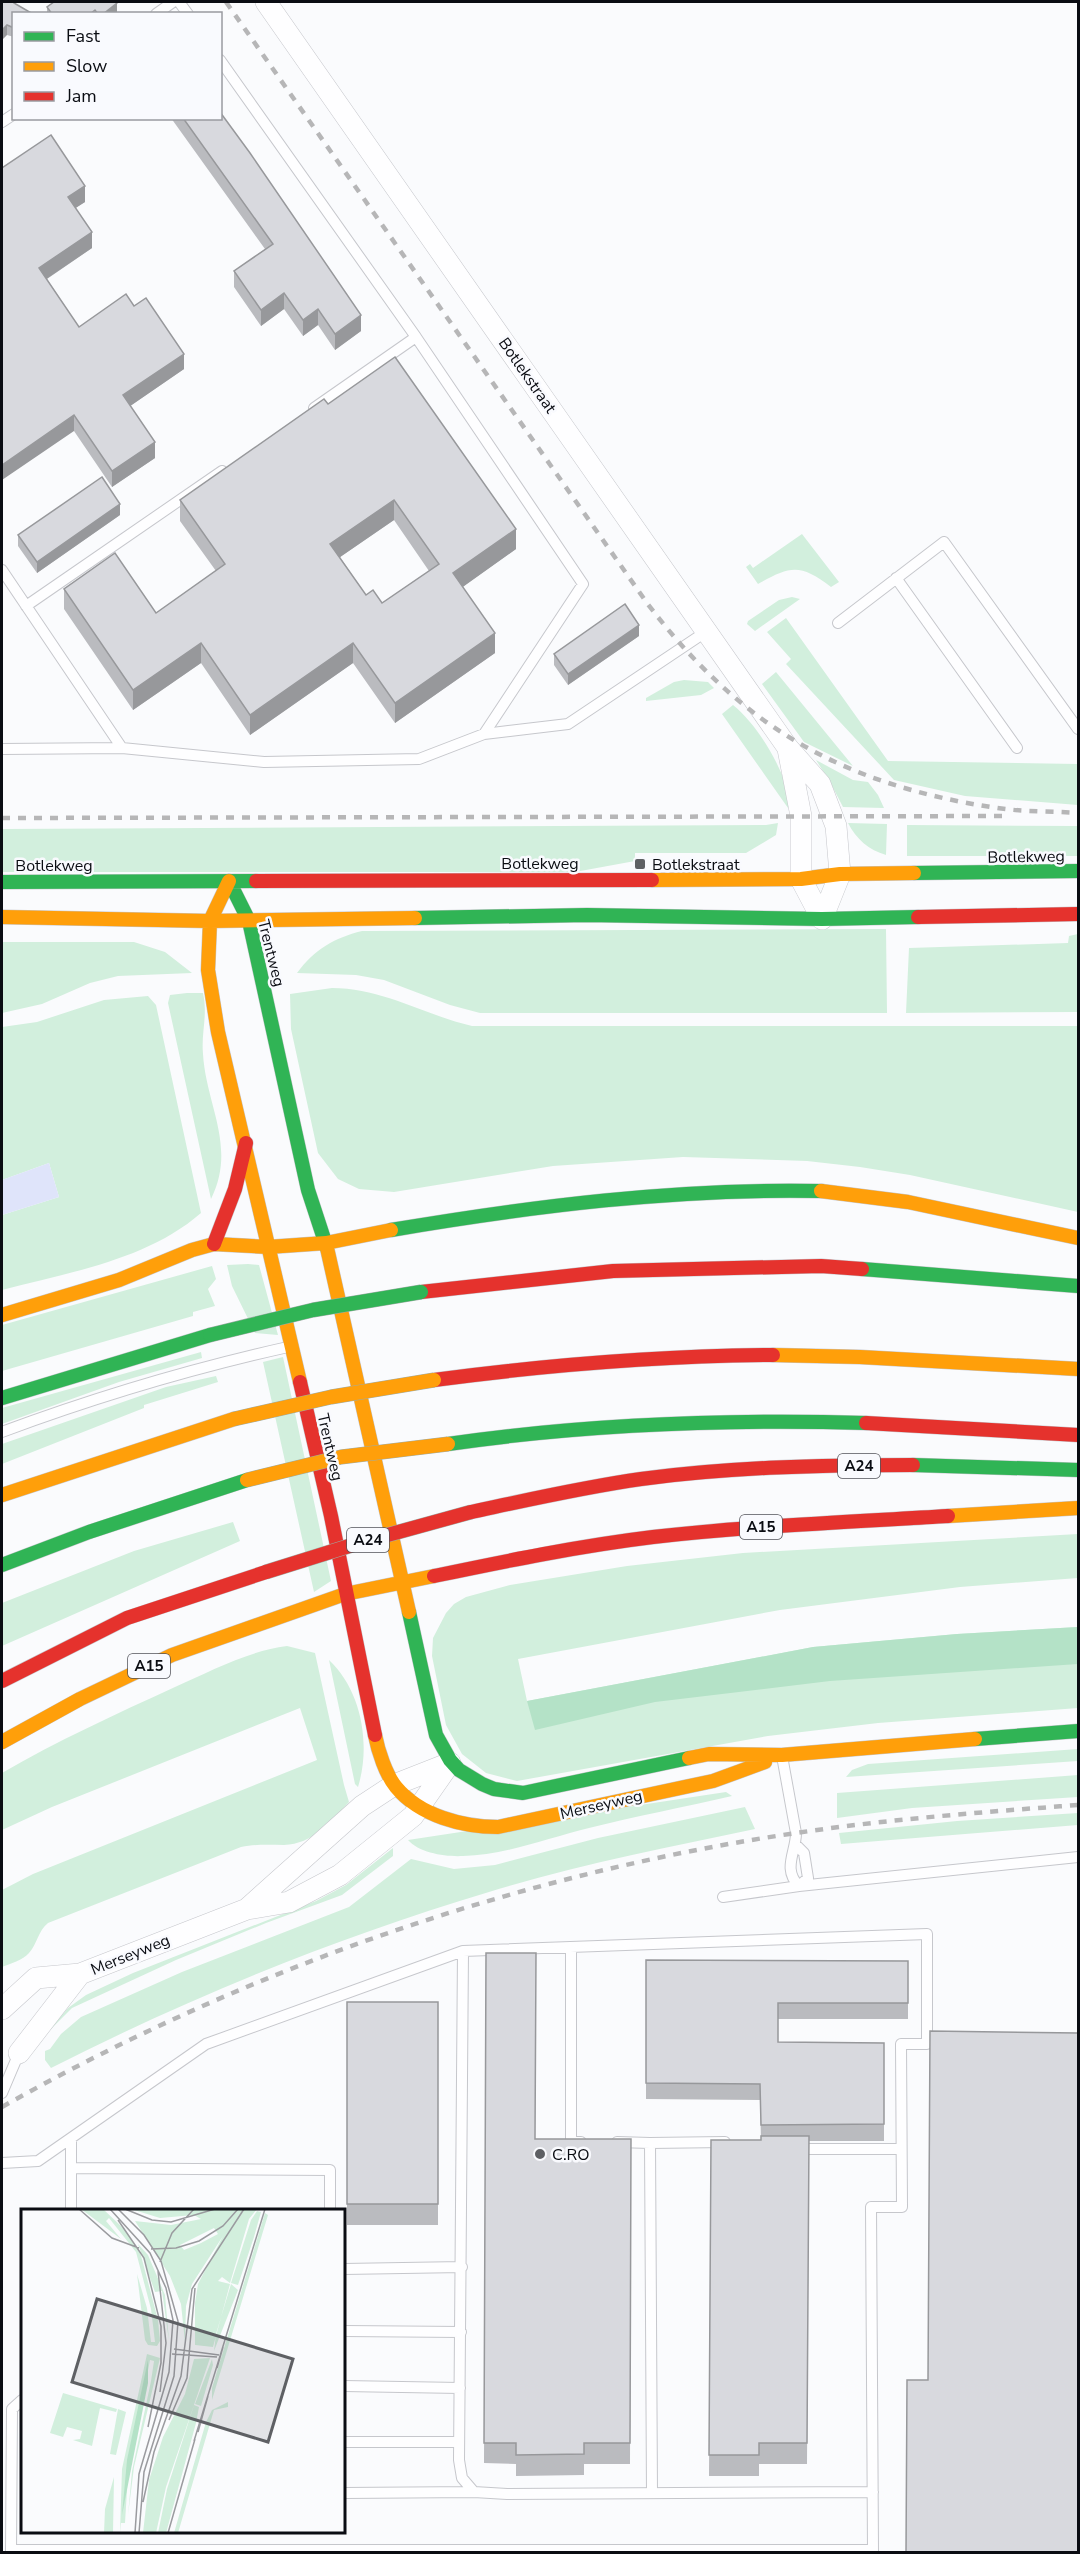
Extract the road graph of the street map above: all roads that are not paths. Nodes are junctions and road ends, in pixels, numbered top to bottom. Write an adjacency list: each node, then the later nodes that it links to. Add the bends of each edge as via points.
1 (173, 2): 3 (lane)
2 (266, 2): 12 (street, Botlekstraat)
3 (159, 12)
4 (222, 63): 5 (lane)
5 (416, 337): 6 (lane); 14 (lane, via 583,584)
6 (299, 418)
7 (231, 465): 10 (lane)
8 (2, 570): 10 (lane)
9 (896, 578): 11 (lane); 13 (lane, via 944,542); 17 (lane)
10 (26, 606): 15 (lane)
11 (838, 623)
12 (708, 631): 14 (lane, via 568,724); 16 (street, Botlekstraat)
13 (1078, 729)
14 (484, 734): 15 (lane, via 419,759 264,762)
15 (122, 748): 18 (lane)
16 (788, 748): 20 (street, Botlekstraat, via 820,784 836,826); 21 (street, Botlekstraat, via 801,816)
17 (1017, 748)
18 (2, 749)
19 (1078, 871): 20 (main road, Botlekweg)
20 (840, 874): 21 (main road, Botlekweg); 26 (street, Botlekstraat)
21 (801, 879): 22 (main road, Botlekweg); 26 (street, Botlekstraat)
22 (230, 881): 23 (main road, Botlekweg); 27 (main road, Trentweg); 28 (main road, Trentweg)
23 (2, 882)
24 (1078, 914): 26 (main road)
25 (2, 917): 27 (main road)
26 (822, 918): 28 (main road, via 587,915)
27 (210, 921): 28 (main road); 29 (main road, Trentweg, via 208,970 218,1032)
28 (249, 921): 32 (main road, Trentweg, via 308,1190)
29 (246, 1143): 31 (main road, via 235,1189); 33 (main road, Trentweg)
30 (1078, 1238): 32 (main road, via 860,1193 812,1189 594,1201 495,1212)
31 (214, 1244): 33 (main road); 35 (main road, via 119,1280)
32 (326, 1244): 33 (main road); 45 (main road, Trentweg)
33 (268, 1247): 36 (main road, Trentweg)
34 (1078, 1286): 38 (main road, bridge, via 857,1269 766,1267 545,1276 324,1308 210,1335)
35 (2, 1315)
36 (290, 1346): 39 (lane, via 167,1376); 46 (main road, Trentweg, via 331,1516)
37 (1078, 1369): 42 (main road, bridge, via 828,1356 633,1359 520,1368 331,1397 234,1419)
38 (2, 1398)
39 (2, 1432)
40 (1078, 1435): 44 (main road, bridge, via 742,1420 606,1426 501,1436 341,1457 247,1480)
41 (1078, 1470): 47 (main road, A24, bridge, via 881,1465 738,1470 640,1480 471,1512 362,1542 127,1618)
42 (2, 1495)
43 (1078, 1508): 45 (main road, A15, via 652,1537 531,1556)
44 (2, 1565)
45 (401, 1584): 46 (main road, A15); 51 (main road, Trentweg, via 436,1735)
46 (345, 1593): 49 (main road, A15, via 172,1655); 52 (main road, Trentweg, via 377,1744)
47 (2, 1681)
48 (1078, 1731): 50 (main road, Merseyweg)
49 (2, 1742)
50 (782, 1755): 51 (main road, Merseyweg, via 709,1754 523,1793 487,1788); 53 (main road, Merseyweg, via 713,1781 498,1827 474,1827); 55 (lane, via 796,1845 790,1855 793,1880)
51 (450, 1763): 52 (street, Merseyweg); 53 (street, Merseyweg)
52 (394, 1785): 53 (main road, Merseyweg); 57 (street, Merseyweg, via 362,1806)
53 (420, 1807): 57 (street, Merseyweg, via 340,1875 288,1902)
54 (1078, 1857): 55 (lane)
55 (800, 1886): 56 (lane)
56 (723, 1897)
57 (247, 1909): 60 (street, Merseyweg)
58 (571, 1947): 59 (lane); 65 (lane, via 571,2142); 68 (lane, via 927,1934 927,2044 901,2044)
59 (463, 1951): 64 (lane, via 206,2044); 73 (lane)
60 (80, 1974): 61 (street, Merseyweg, via 36,1978); 62 (street, Merseyweg)
61 (2, 2009)
62 (19, 2053): 63 (lane)
63 (3, 2088)
64 (71, 2139): 69 (lane, via 39,2161); 70 (lane)
65 (650, 2142): 66 (lane); 86 (lane)
66 (736, 2145)
67 (790, 2149): 68 (lane)
68 (901, 2149): 84 (lane, via 902,2207 871,2207)
69 (2, 2163)
70 (71, 2168): 71 (lane); 72 (lane, via 330,2170)
71 (70, 2209)
72 (330, 2209)
73 (462, 2266): 74 (lane); 76 (lane)
74 (345, 2269)
75 (345, 2331): 76 (lane)
76 (461, 2332): 78 (lane)
77 (345, 2386): 78 (lane)
78 (460, 2388): 82 (lane)
79 (21, 2401): 80 (lane, via 12,2409)
80 (17, 2442): 87 (lane)
81 (345, 2442): 82 (lane)
82 (459, 2442): 83 (lane, via 462,2478)
83 (474, 2492): 85 (lane); 86 (lane)
84 (873, 2492): 86 (lane); 89 (lane)
85 (345, 2493)
86 (652, 2493)
87 (17, 2497): 88 (lane)
88 (11, 2551): 89 (lane)
89 (873, 2551)

